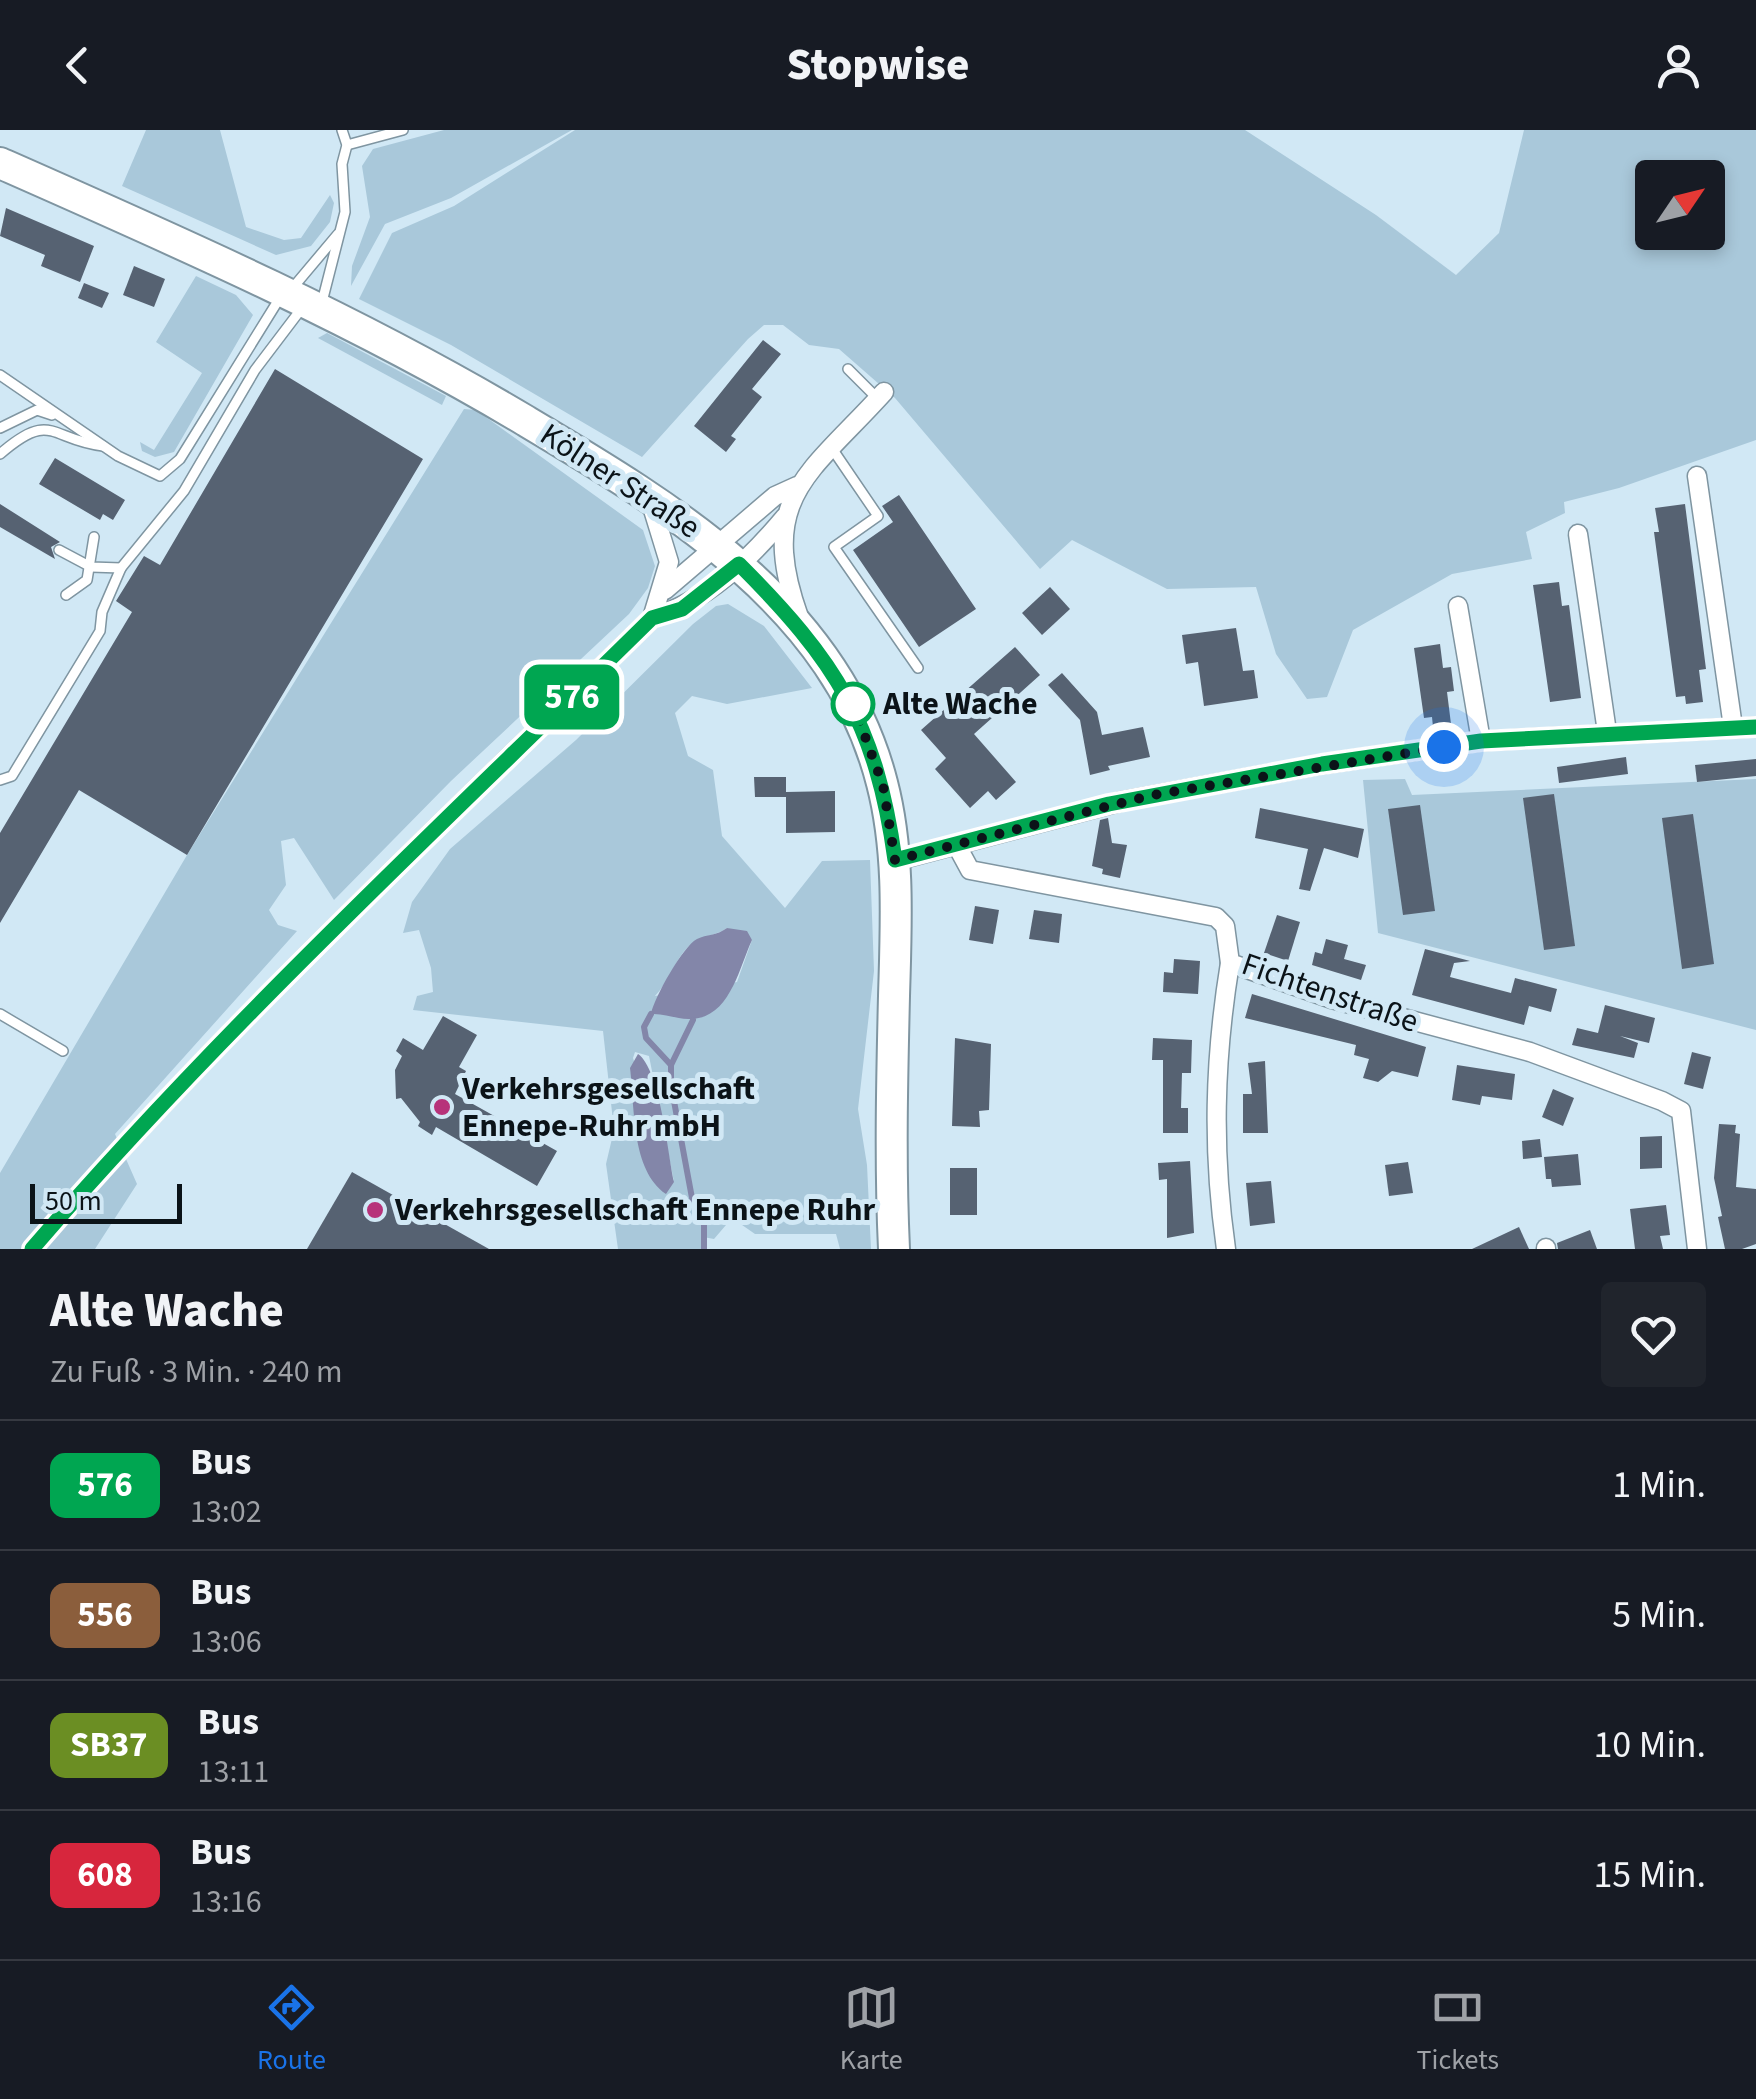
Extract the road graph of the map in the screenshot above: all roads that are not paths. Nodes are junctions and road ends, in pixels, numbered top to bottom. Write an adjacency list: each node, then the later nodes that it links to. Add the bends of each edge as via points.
1 (342, 130): 3 (lane)
2 (403, 130): 3 (lane)
3 (346, 145): 5 (lane)
4 (0, 163): 6 (main road, Kölner Straße)
5 (340, 232): 6 (lane); 6 (lane)
6 (300, 298): 12 (lane, via 170,471 148,472); 17 (main road, Kölner Straße); 25 (lane, via 184,491)
7 (848, 369): 9 (lane)
8 (0, 375): 10 (lane)
9 (881, 396): 13 (street)
10 (64, 420): 11 (lane, via 37,410); 12 (lane)
11 (0, 428)
12 (106, 446): 14 (lane, via 78,443 48,428)
13 (830, 447): 16 (street); 31 (lane, via 878,516 834,547)
14 (0, 454)
15 (1697, 476): 33 (street)
16 (797, 486): 18 (street); 21 (street)
17 (648, 493): 21 (main road, Kölner Straße); 26 (street, via 668,549)
18 (786, 516): 23 (street); 30 (street, via 781,559)
19 (1578, 534): 34 (street)
20 (94, 537): 24 (lane)
21 (715, 544): 23 (main road, Kölner Straße); 26 (street)
22 (60, 550): 24 (lane)
23 (739, 564): 29 (street, via 682,609); 30 (main road, Kölner Straße)
24 (91, 567): 25 (lane); 27 (lane, via 88,580)
25 (122, 568): 36 (lane, via 100,631 12,776)
26 (664, 591): 29 (street)
27 (66, 595)
28 (1458, 606): 35 (street)
29 (652, 618): 42 (street, via 348,917)
30 (806, 636): 38 (main road, Kölner Straße, via 841,684 870,742)
31 (918, 668)
32 (1756, 727): 33 (street)
33 (1733, 728): 34 (street)
34 (1607, 732): 35 (street)
35 (1481, 741): 37 (street, via 1168,792)
36 (0, 780)
37 (956, 846): 38 (street); 39 (street, Fichtenstraße, via 970,870 1216,917 1225,926)
38 (895, 860): 43 (main road, Kölner Straße)
39 (1230, 963): 44 (street, via 1214,1138); 45 (street, Fichtenstraße, via 1332,999 1530,1052 1681,1111)
40 (0, 1014): 41 (lane)
41 (63, 1050)
42 (32, 1249)
43 (894, 1249)
44 (1226, 1249)
45 (1697, 1249)

